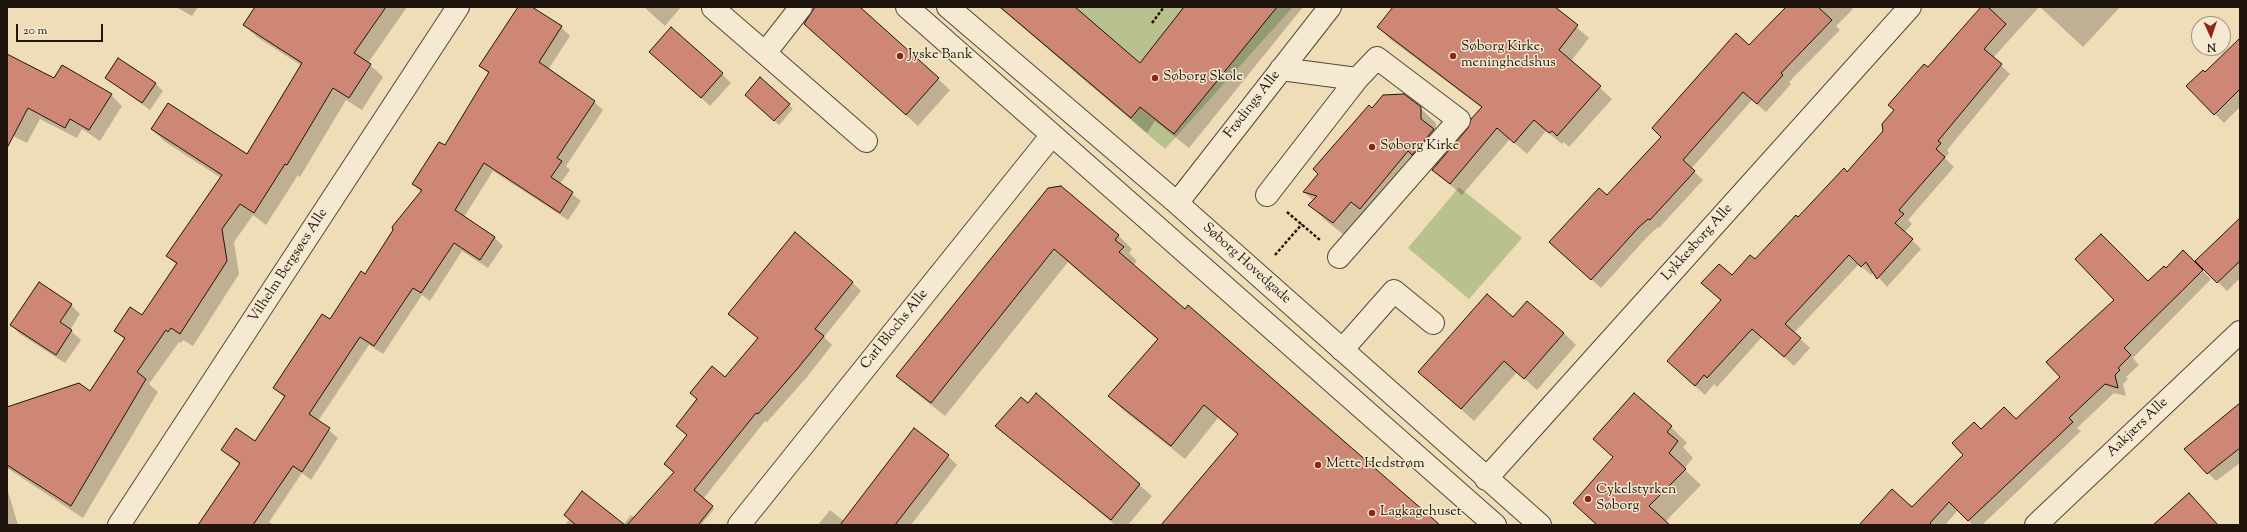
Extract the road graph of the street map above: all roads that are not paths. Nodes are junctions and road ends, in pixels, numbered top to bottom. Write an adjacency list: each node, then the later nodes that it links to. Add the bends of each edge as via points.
1 (458, 7): 21 (street, Vilhelm Bergsøes Alle)
2 (801, 7): 8 (street)
3 (908, 7): 11 (street)
4 (948, 7): 14 (street, Søborg Hovedgade)
5 (1330, 7): 9 (street, Frødings Alle)
6 (1910, 7): 19 (street, Lykkesborg Alle)
7 (713, 8): 8 (street)
8 (765, 53): 12 (street)
9 (1281, 69): 10 (street); 14 (street, Frødings Alle)
10 (1357, 79): 13 (street); 15 (street, via 1377,58 1459,120)
11 (1052, 135): 20 (street); 22 (street, Carl Blochs Alle)
12 (866, 141)
13 (1267, 195)
14 (1177, 203): 18 (street, Søborg Hovedgade)
15 (1339, 257)
16 (1433, 323): 18 (street, via 1394,291)
17 (2240, 332): 24 (street, Aakjærs Alle)
18 (1342, 350): 19 (street, Søborg Hovedgade)
19 (1486, 479): 20 (street); 23 (street, Søborg Hovedgade)
20 (1484, 522)
21 (119, 525)
22 (739, 525)
23 (1540, 525)
24 (2036, 525)

